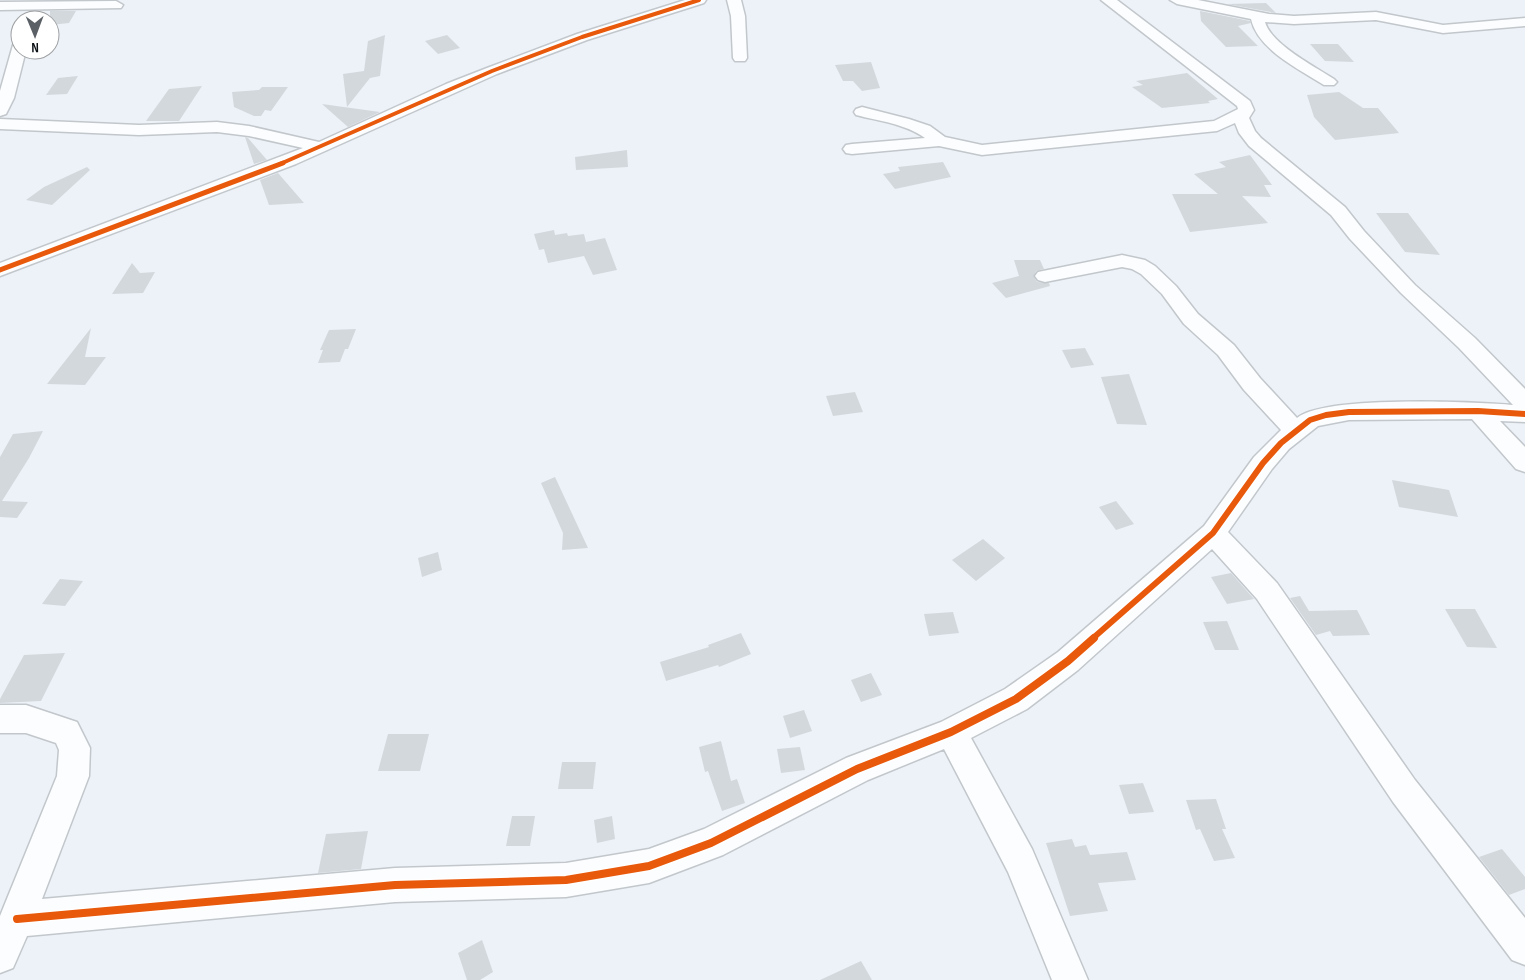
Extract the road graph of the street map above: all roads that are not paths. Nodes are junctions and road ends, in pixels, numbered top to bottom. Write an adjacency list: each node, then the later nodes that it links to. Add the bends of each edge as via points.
1 (699, 0): 19 (street, via 608,28 452,86)
2 (734, 0): 11 (street)
3 (1108, 0): 16 (street, via 1230,92 1246,108)
4 (1177, 0): 9 (street)
5 (116, 5): 8 (street)
6 (0, 6): 7 (street)
7 (16, 10)
8 (60, 10)
9 (1257, 16): 10 (street, via 1294,20 1376,16 1443,29); 13 (street, via 1260,28 1280,49)
10 (1525, 22)
11 (740, 58)
12 (16, 60): 14 (street)
13 (1329, 82)
14 (0, 111)
15 (862, 112): 18 (street, via 924,130)
16 (1243, 113): 18 (street, via 1217,126 982,150); 23 (street, via 1243,125 1255,142 1338,211 1408,288)
17 (0, 124): 19 (street, via 119,130 217,127)
18 (939, 141): 20 (street)
19 (320, 147): 21 (street)
20 (852, 149)
21 (0, 270)
22 (1044, 276): 26 (street, via 1122,261 1148,270 1169,290 1191,319 1226,350)
23 (1525, 403)
24 (1478, 411): 25 (street); 26 (street, via 1349,412 1310,420); 27 (street)
25 (1525, 414)
26 (1296, 432): 28 (street, via 1263,463)
27 (1525, 463)
28 (1213, 533): 30 (street, via 1068,661 1016,699); 32 (street, via 1266,591 1404,791)
29 (0, 719): 31 (street, via 26,719 66,732 74,748 73,776)
30 (951, 732): 31 (street, via 857,769 711,843 649,866 566,880 395,885); 34 (street, via 1020,861)
31 (17, 920): 33 (street)
32 (1525, 947)
33 (0, 955)
34 (1070, 980)

